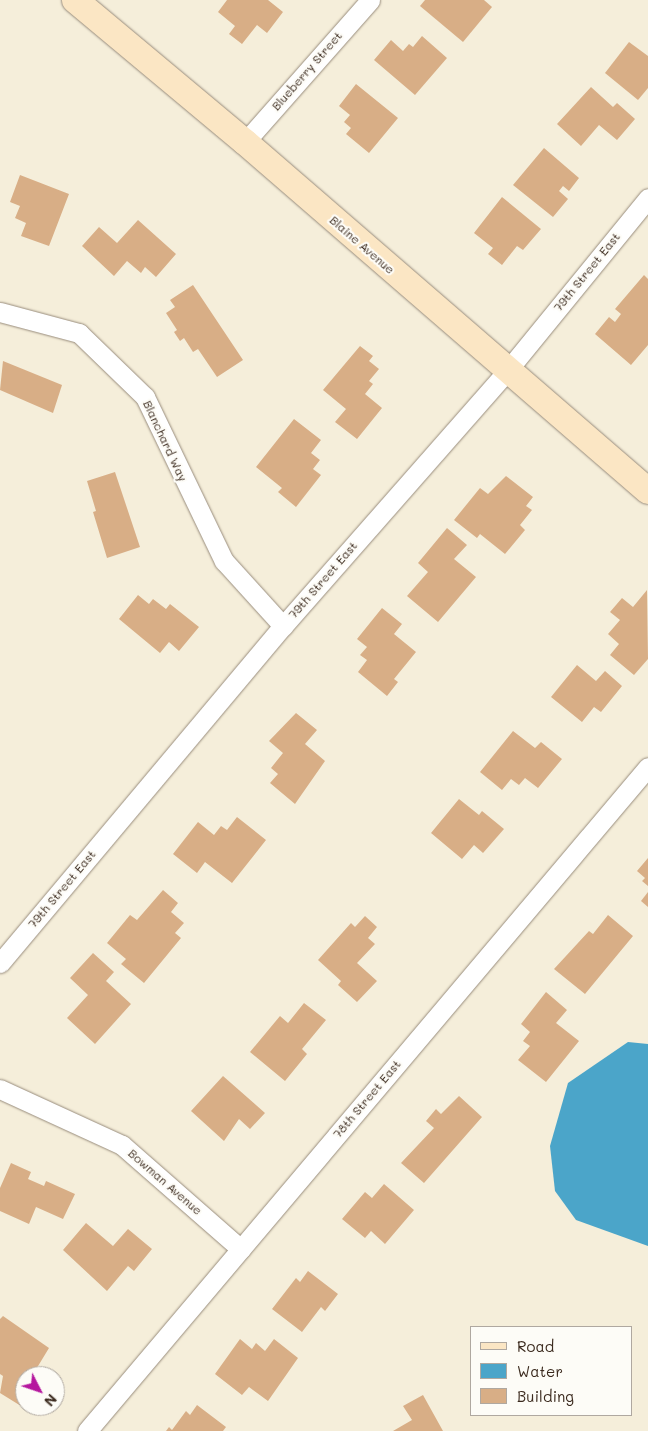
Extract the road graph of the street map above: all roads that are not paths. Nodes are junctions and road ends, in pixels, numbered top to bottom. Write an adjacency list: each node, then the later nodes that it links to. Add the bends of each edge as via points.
1 (74, 0): 3 (street, Blaine Avenue)
2 (370, 0): 3 (street, Blueberry Street)
3 (245, 142): 6 (street, Blaine Avenue)
4 (648, 198): 6 (street, 79th Street East)
5 (0, 312): 8 (street, Blanchard Way, via 79,333 146,398 224,561)
6 (507, 371): 7 (street, Blaine Avenue); 8 (street, 79th Street East)
7 (648, 491)
8 (283, 626): 10 (street, 79th Street East)
9 (648, 767): 12 (street, 78th Street East)
10 (0, 963)
11 (0, 1089): 12 (street, Bowman Avenue, via 122,1145)
12 (241, 1249): 13 (street, 78th Street East)
13 (87, 1431)

